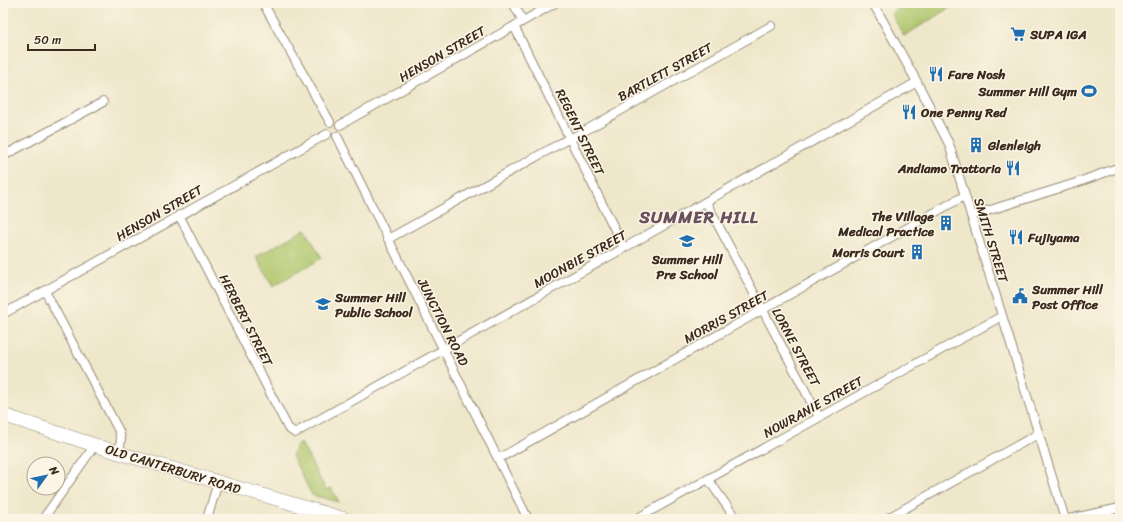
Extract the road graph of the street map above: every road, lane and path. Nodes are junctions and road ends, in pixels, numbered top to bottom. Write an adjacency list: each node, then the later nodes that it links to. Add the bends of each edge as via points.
1 (264, 3): 10 (street)
2 (514, 3): 5 (street)
3 (555, 3): 5 (street, HENSON STREET)
4 (872, 3): 8 (street, SMITH STREET)
5 (523, 21): 6 (street, HENSON STREET)
6 (514, 26): 11 (street, HENSON STREET); 14 (street, REGENT STREET)
7 (771, 26): 14 (street, BARTLETT STREET)
8 (917, 82): 17 (street, SMITH STREET, via 948,144); 18 (street, MOONBIE STREET)
9 (104, 102): 15 (street)
10 (330, 122): 11 (street, via 337,122); 12 (street, via 326,127)
11 (340, 125): 13 (street, via 341,130)
12 (327, 134): 13 (street); 19 (street, HENSON STREET)
13 (337, 136): 21 (street, JUNCTION ROAD)
14 (570, 138): 21 (street, BARTLETT STREET); 22 (street, REGENT STREET)
15 (3, 156)
16 (1120, 167): 20 (street)
17 (964, 196): 20 (street, SMITH STREET); 24 (street, MORRIS STREET)
18 (706, 202): 22 (street, MOONBIE STREET); 24 (street, LORNE STREET)
19 (179, 215): 23 (street, HENSON STREET); 30 (street, HERBERT STREET, via 288,428)
20 (971, 216): 26 (street, SMITH STREET)
21 (388, 239): 27 (street, JUNCTION ROAD)
22 (624, 248): 27 (street, MOONBIE STREET)
23 (45, 291): 25 (street, HENSON STREET); 33 (street, via 119,431)
24 (763, 310): 29 (street, LORNE STREET); 34 (street, MORRIS STREET)
25 (3, 314)
26 (1002, 316): 29 (street, NOWRANIE STREET); 31 (street, SMITH STREET)
27 (443, 349): 30 (street, MOONBIE STREET); 34 (street, JUNCTION ROAD)
28 (3, 415): 32 (main road, OLD CANTERBURY ROAD)
29 (820, 417): 35 (street, NOWRANIE STREET)
30 (295, 432)
31 (1038, 434): 45 (street); 46 (street, SMITH STREET)
32 (95, 445): 33 (main road, OLD CANTERBURY ROAD); 39 (street)
33 (119, 453): 36 (main road, OLD CANTERBURY ROAD)
34 (498, 459): 42 (street, JUNCTION ROAD)
35 (708, 479): 43 (street, NOWRANIE STREET); 44 (street)
36 (218, 482): 38 (main road, OLD CANTERBURY ROAD); 40 (street)
37 (1120, 508): 47 (street)
38 (328, 517): 41 (main road, OLD CANTERBURY ROAD)
39 (43, 519)
40 (207, 519)
41 (344, 519)
42 (528, 519)
43 (636, 519)
44 (736, 519)
45 (886, 519)
46 (1065, 519)
47 (1069, 519)

